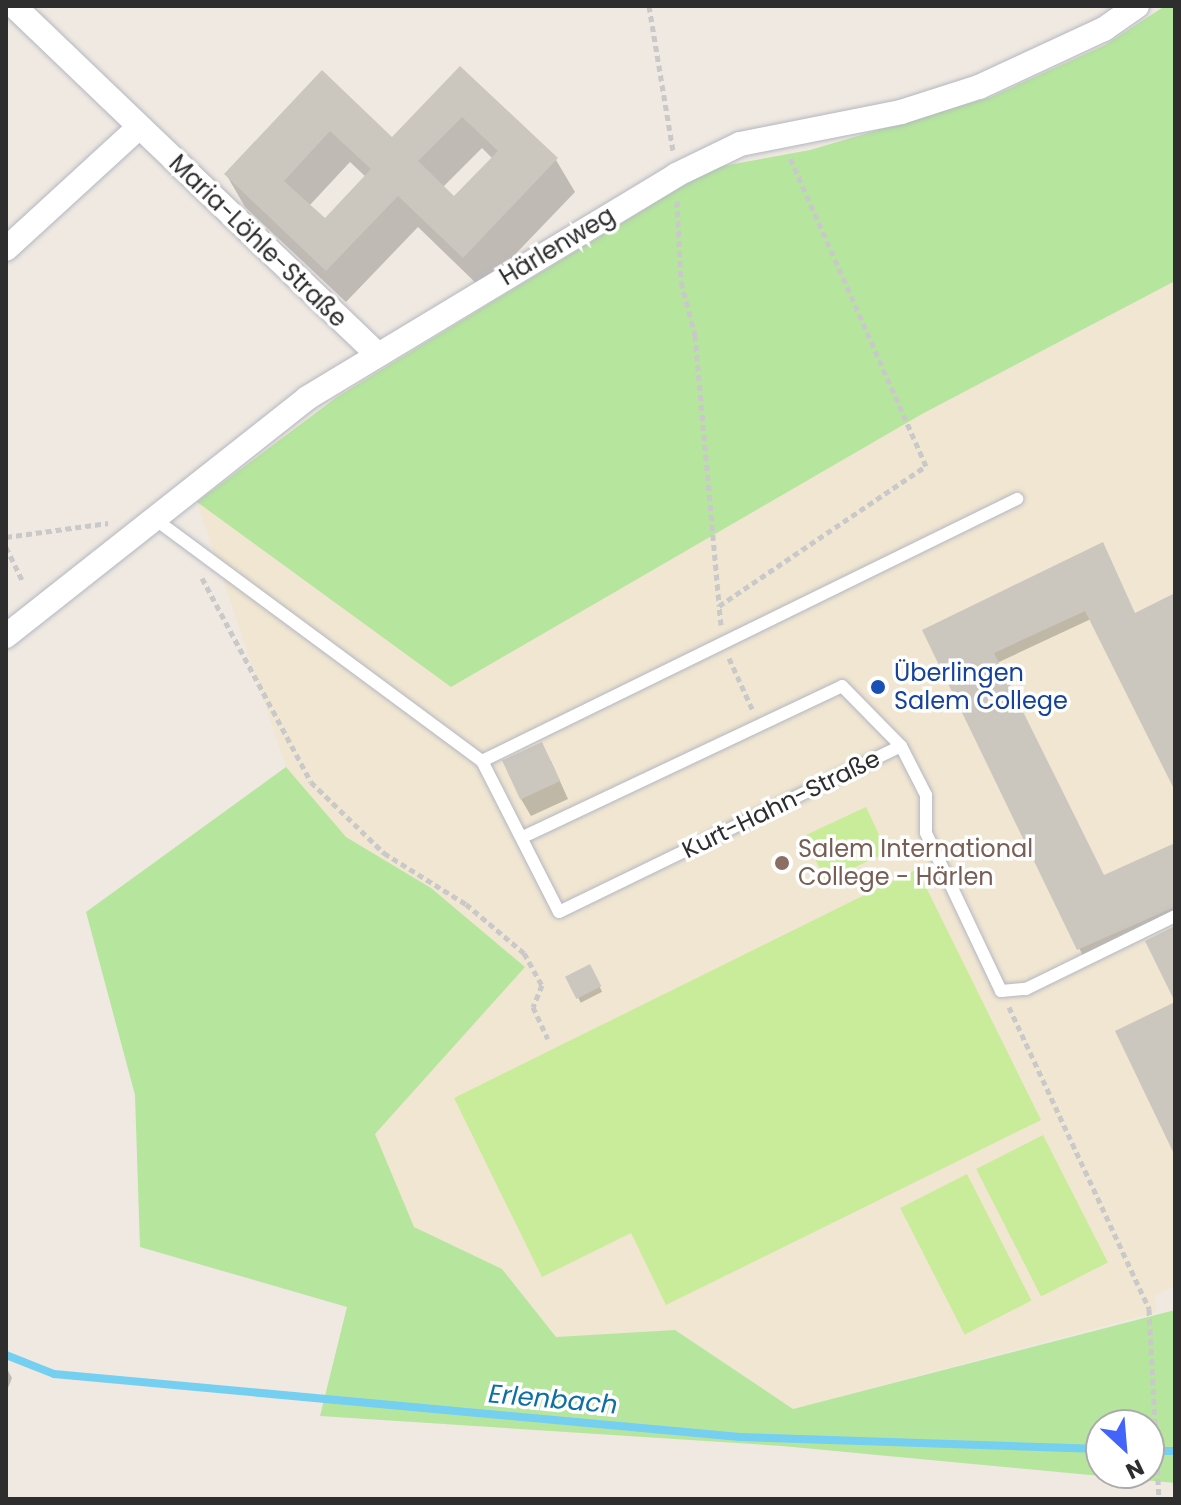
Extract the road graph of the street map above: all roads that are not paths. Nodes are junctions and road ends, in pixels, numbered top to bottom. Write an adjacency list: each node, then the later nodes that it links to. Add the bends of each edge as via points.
1 (14, 6): 3 (street, Maria-Löhle-Straße)
2 (1137, 6): 5 (street, Härlenweg, via 1104,29 979,87 901,112 740,144 676,175)
3 (139, 127): 4 (street); 5 (street, Maria-Löhle-Straße)
4 (6, 249)
5 (378, 355): 7 (street, Härlenweg, via 307,398)
6 (1017, 499): 10 (lane)
7 (152, 517): 8 (street); 10 (lane, Kurt-Hahn-Straße)
8 (6, 636)
9 (901, 746): 11 (lane, Kurt-Hahn-Straße, via 842,686); 11 (lane, Kurt-Hahn-Straße, via 559,912); 12 (lane, via 926,795 926,833 1001,991 1026,989)
10 (482, 761): 11 (lane, Kurt-Hahn-Straße)
11 (523, 837)
12 (1175, 916)

